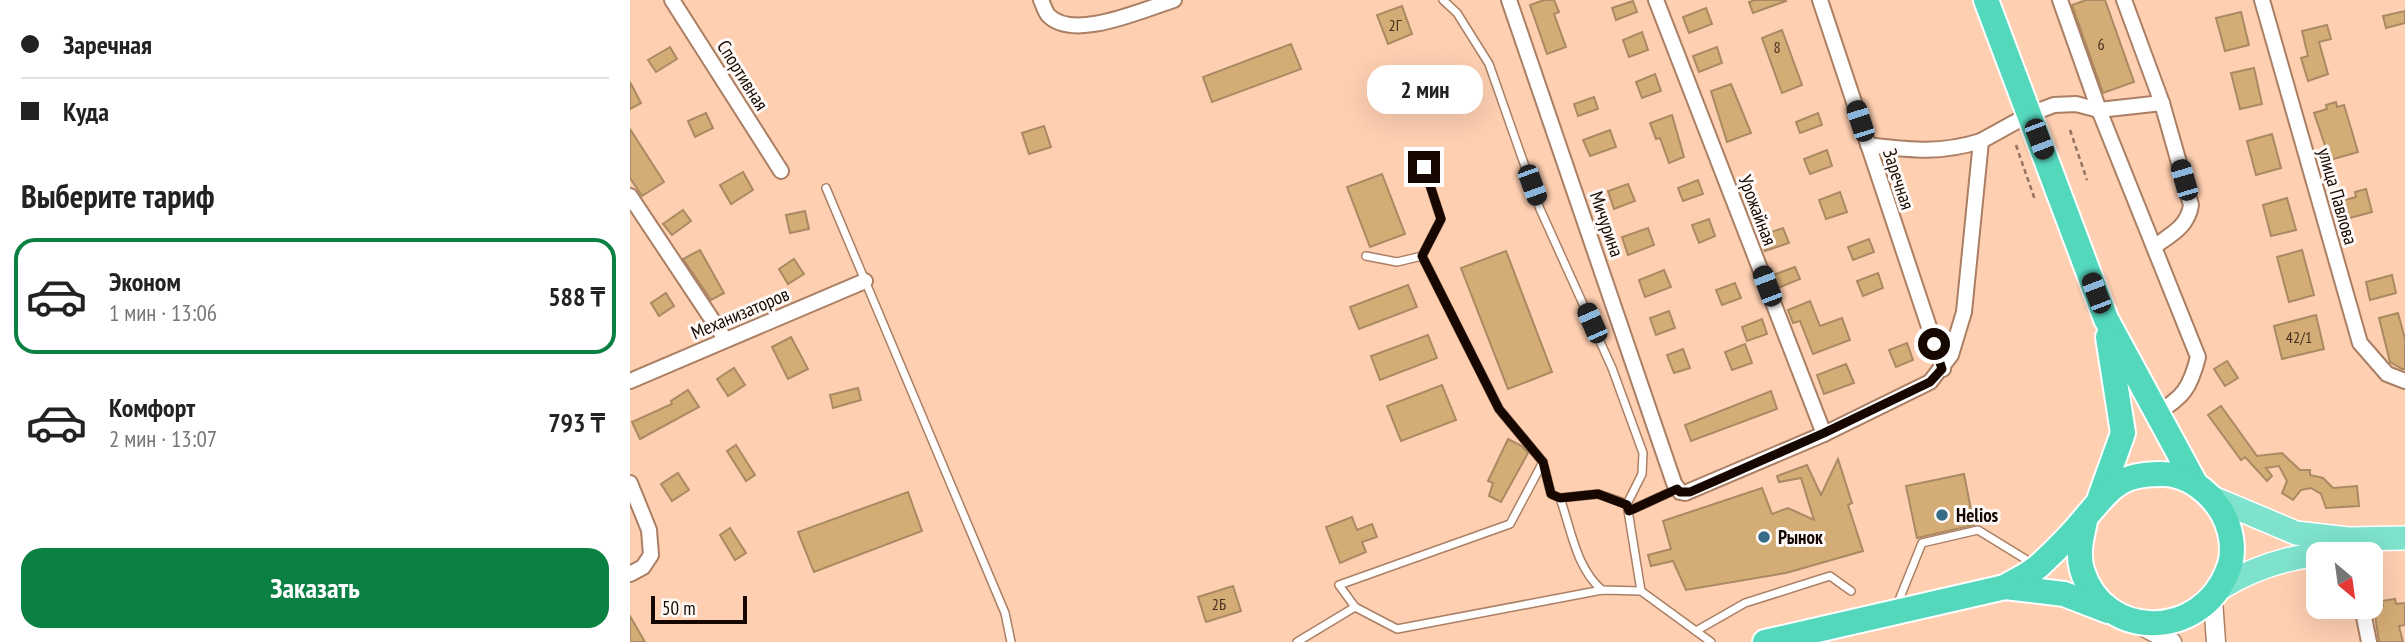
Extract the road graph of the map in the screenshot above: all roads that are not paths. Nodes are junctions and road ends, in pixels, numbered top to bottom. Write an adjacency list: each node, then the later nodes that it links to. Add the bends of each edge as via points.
1 (672, 0): 18 (street, Спортивная)
2 (1041, 0): 3 (street, via 1049,15 1069,26 1095,24)
3 (1174, 0)
4 (1443, 0): 38 (lane, via 1457,13 1489,64 1541,209 1612,368 1643,453 1642,474)
5 (1509, 0): 34 (street, Мичурина)
6 (1656, 0): 31 (street, Урожайная)
7 (1820, 0): 16 (street, Заречная)
8 (1986, 0): 14 (highway)
9 (2060, 0): 13 (street)
10 (2124, 0): 12 (street)
11 (2262, 0): 29 (street, улица Павлова, via 2360,343 2387,374)
12 (2162, 103): 13 (street); 21 (street, via 2191,205 2190,217 2182,227)
13 (2099, 110): 14 (street, via 2054,105); 21 (street)
14 (2030, 114): 15 (street); 25 (highway)
15 (1981, 141): 16 (street, via 1931,152); 27 (street, via 1964,312 1957,341)
16 (1868, 145): 27 (street, Заречная)
17 (1424, 167): 23 (lane, via 1441,219)
18 (781, 171)
19 (826, 188): 24 (lane)
20 (630, 196): 26 (street)
21 (2155, 246): 30 (street, via 2198,357 2193,378 2180,399)
22 (1366, 256): 23 (lane, via 1408,261)
23 (1422, 256): 32 (lane, via 1499,409)
24 (865, 281): 26 (street, Механизаторов); 58 (lane, via 1005,613)
25 (2106, 319): 30 (highway); 36 (highway, via 2123,433)
26 (725, 339): 28 (street, Механизаторов)
27 (1942, 369): 31 (street, via 1930,382)
28 (630, 381)
29 (2405, 381)
30 (2156, 414): 35 (highway)
31 (1824, 433): 34 (street, via 1690,492)
32 (1543, 462): 37 (lane, via 1551,494); 51 (lane, via 1510,524 1339,586)
33 (630, 483): 45 (street, via 649,530 651,555)
34 (1677, 489): 38 (lane)
35 (2204, 491): 36 (highway, via 2170,474 2145,474 2120,482); 40 (main road, via 2296,533 2348,539); 50 (highway, via 2226,518 2232,541 2231,564)
36 (2100, 497): 39 (highway)
37 (1560, 498): 38 (lane, via 1598,494); 47 (lane, via 1580,560 1589,579)
38 (1628, 508): 49 (lane)
39 (2086, 517): 44 (highway); 53 (highway, via 2080,543 2082,569 2093,593)
40 (2405, 538)
41 (2405, 550): 42 (main road)
42 (2384, 551)
43 (2306, 554): 50 (main road, via 2275,561)
44 (2038, 567): 46 (highway); 52 (lane, via 1978,530 1922,543)
45 (630, 575)
46 (2005, 587): 52 (highway); 53 (highway, via 2064,594)
47 (1602, 590): 49 (lane); 51 (lane, via 1397,629)
48 (1851, 591): 56 (lane, via 1830,576 1745,603)
49 (1641, 592): 56 (lane)
50 (2218, 593): 55 (highway, via 2196,614 2177,623); 63 (street)
51 (1355, 607): 59 (lane)
52 (1895, 610): 57 (highway)
53 (2112, 612): 55 (highway)
54 (2365, 620): 64 (street)
55 (2135, 623): 62 (street)
56 (1696, 631): 60 (lane)
57 (1808, 637): 61 (highway)
58 (1011, 642)
59 (1297, 642)
60 (1711, 642)
61 (1765, 642)
62 (2172, 642)
63 (2216, 642)
64 (2369, 642)

